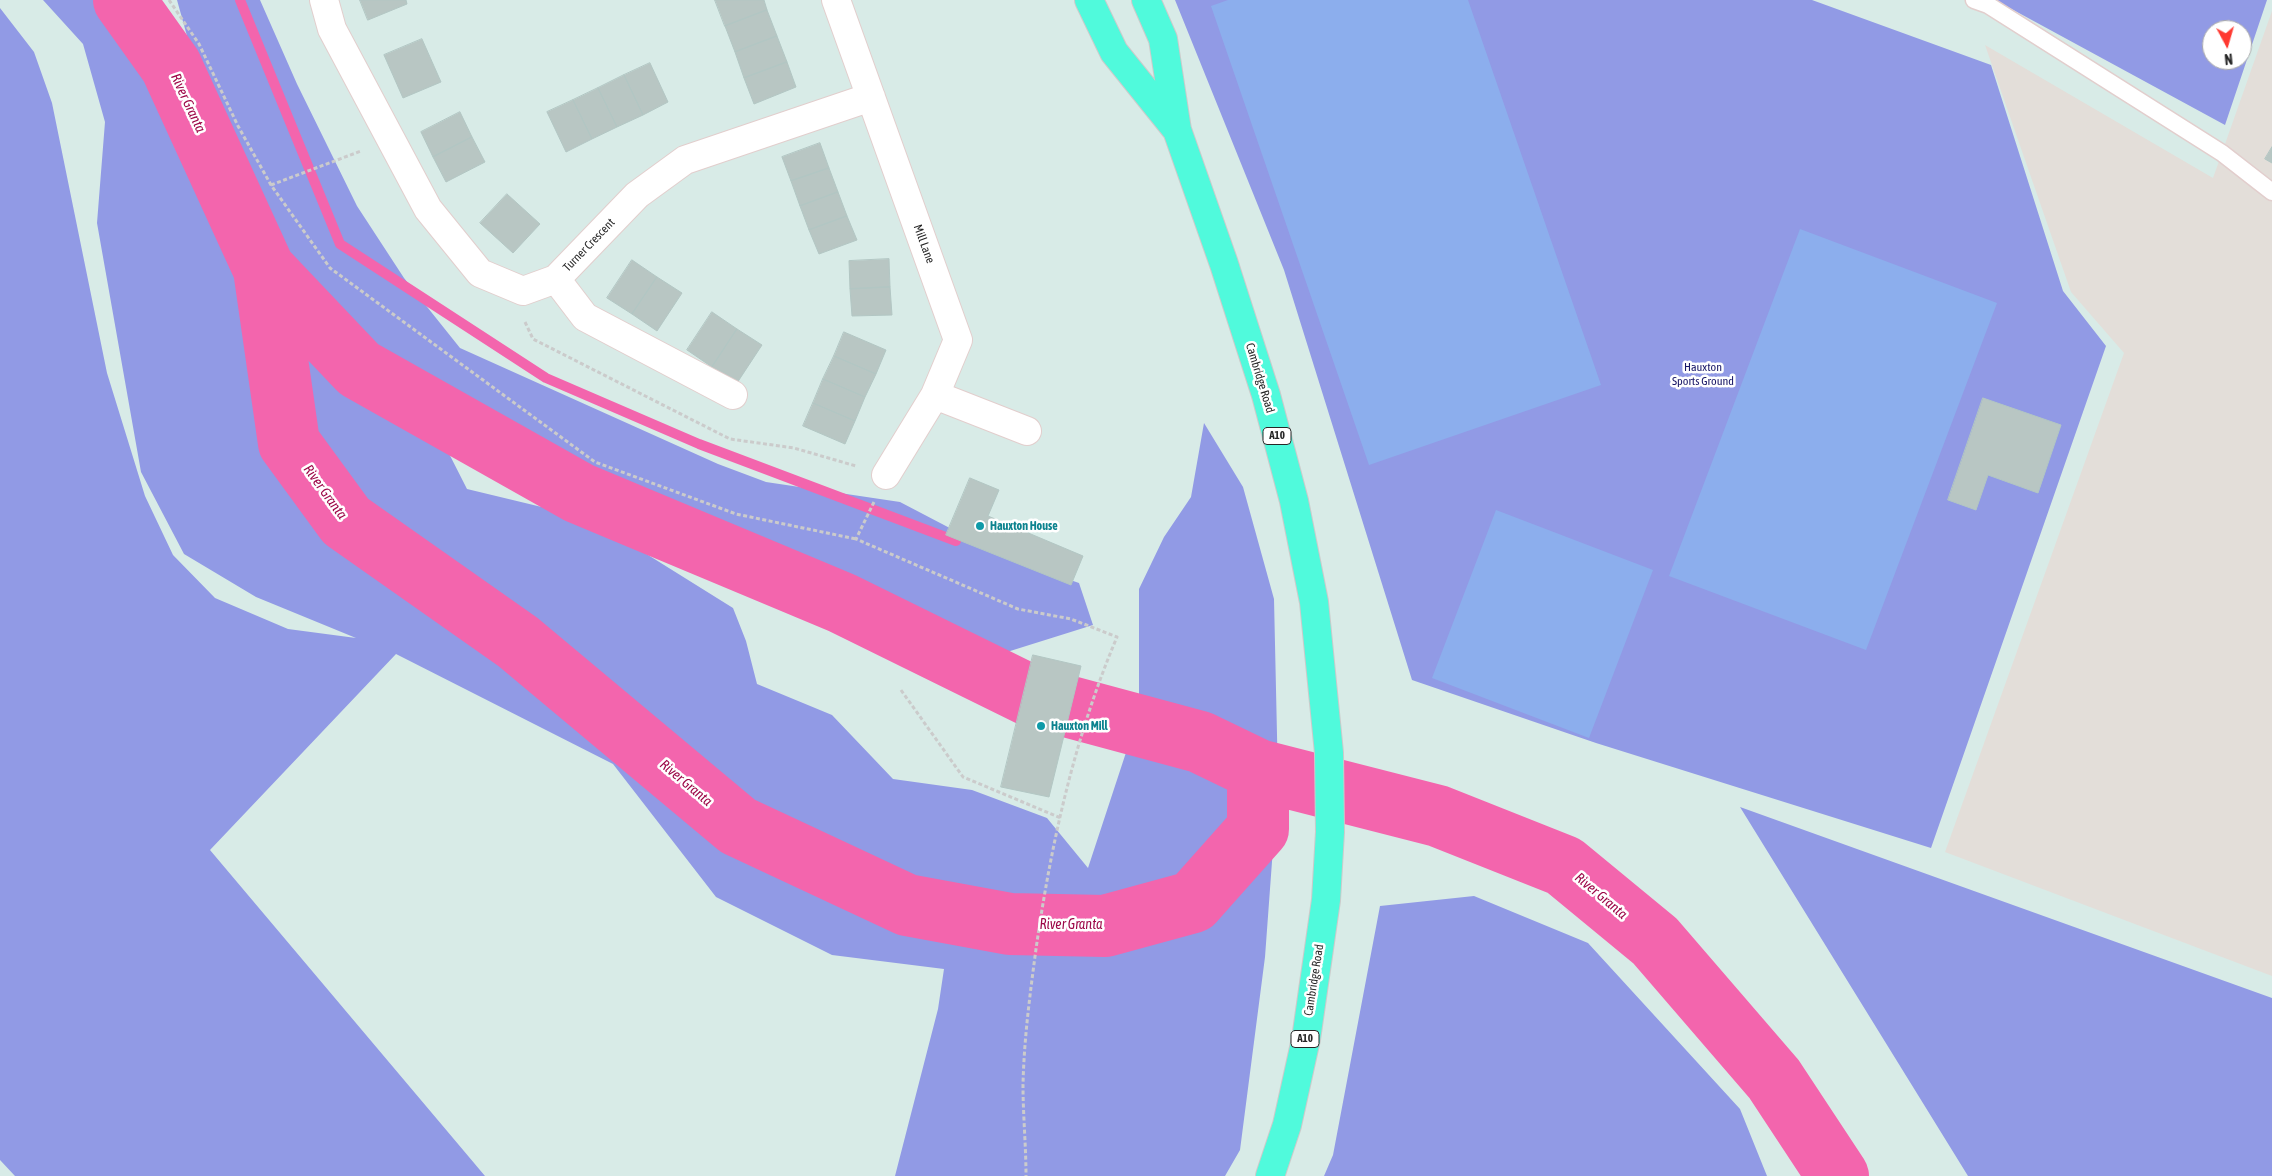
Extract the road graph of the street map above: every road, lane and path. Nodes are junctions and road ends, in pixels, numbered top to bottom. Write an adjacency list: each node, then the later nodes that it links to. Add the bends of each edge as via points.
1 (169, 0): 10 (path, via 199,44)
2 (324, 0): 12 (street, Turner Crescent, via 332,29 428,209 480,272 523,291)
3 (836, 0): 7 (street, Mill Lane)
4 (1089, 0): 8 (highway, Cambridge Road / A10, via 1114,52)
5 (1146, 0): 8 (highway, Cambridge Road / A10, via 1163,39)
6 (1974, 0): 11 (lane, via 1988,5 2222,153)
7 (871, 97): 12 (street, Turner Crescent, via 685,160 637,195); 14 (street, Mill Lane, via 958,340)
8 (1177, 130): 22 (highway, Cambridge Road / A10, via 1266,395 1294,501 1314,602 1329,753 1330,832 1326,900 1306,1039 1287,1125)
9 (363, 150): 10 (path)
10 (271, 185): 18 (path, via 330,268 595,462 736,514)
11 (2272, 192)
12 (556, 279): 13 (street, via 585,317)
13 (733, 395)
14 (935, 395): 15 (street); 16 (street, Mill Lane)
15 (1027, 431)
16 (886, 475)
17 (866, 519): 18 (path)
18 (856, 538): 20 (path, via 1018,608 1071,619 1117,637 1099,681)
19 (901, 690): 20 (path, via 963,777)
20 (1061, 818): 21 (path, via 1046,880 1028,1010 1023,1085)
21 (1026, 1176)
22 (1270, 1176)

